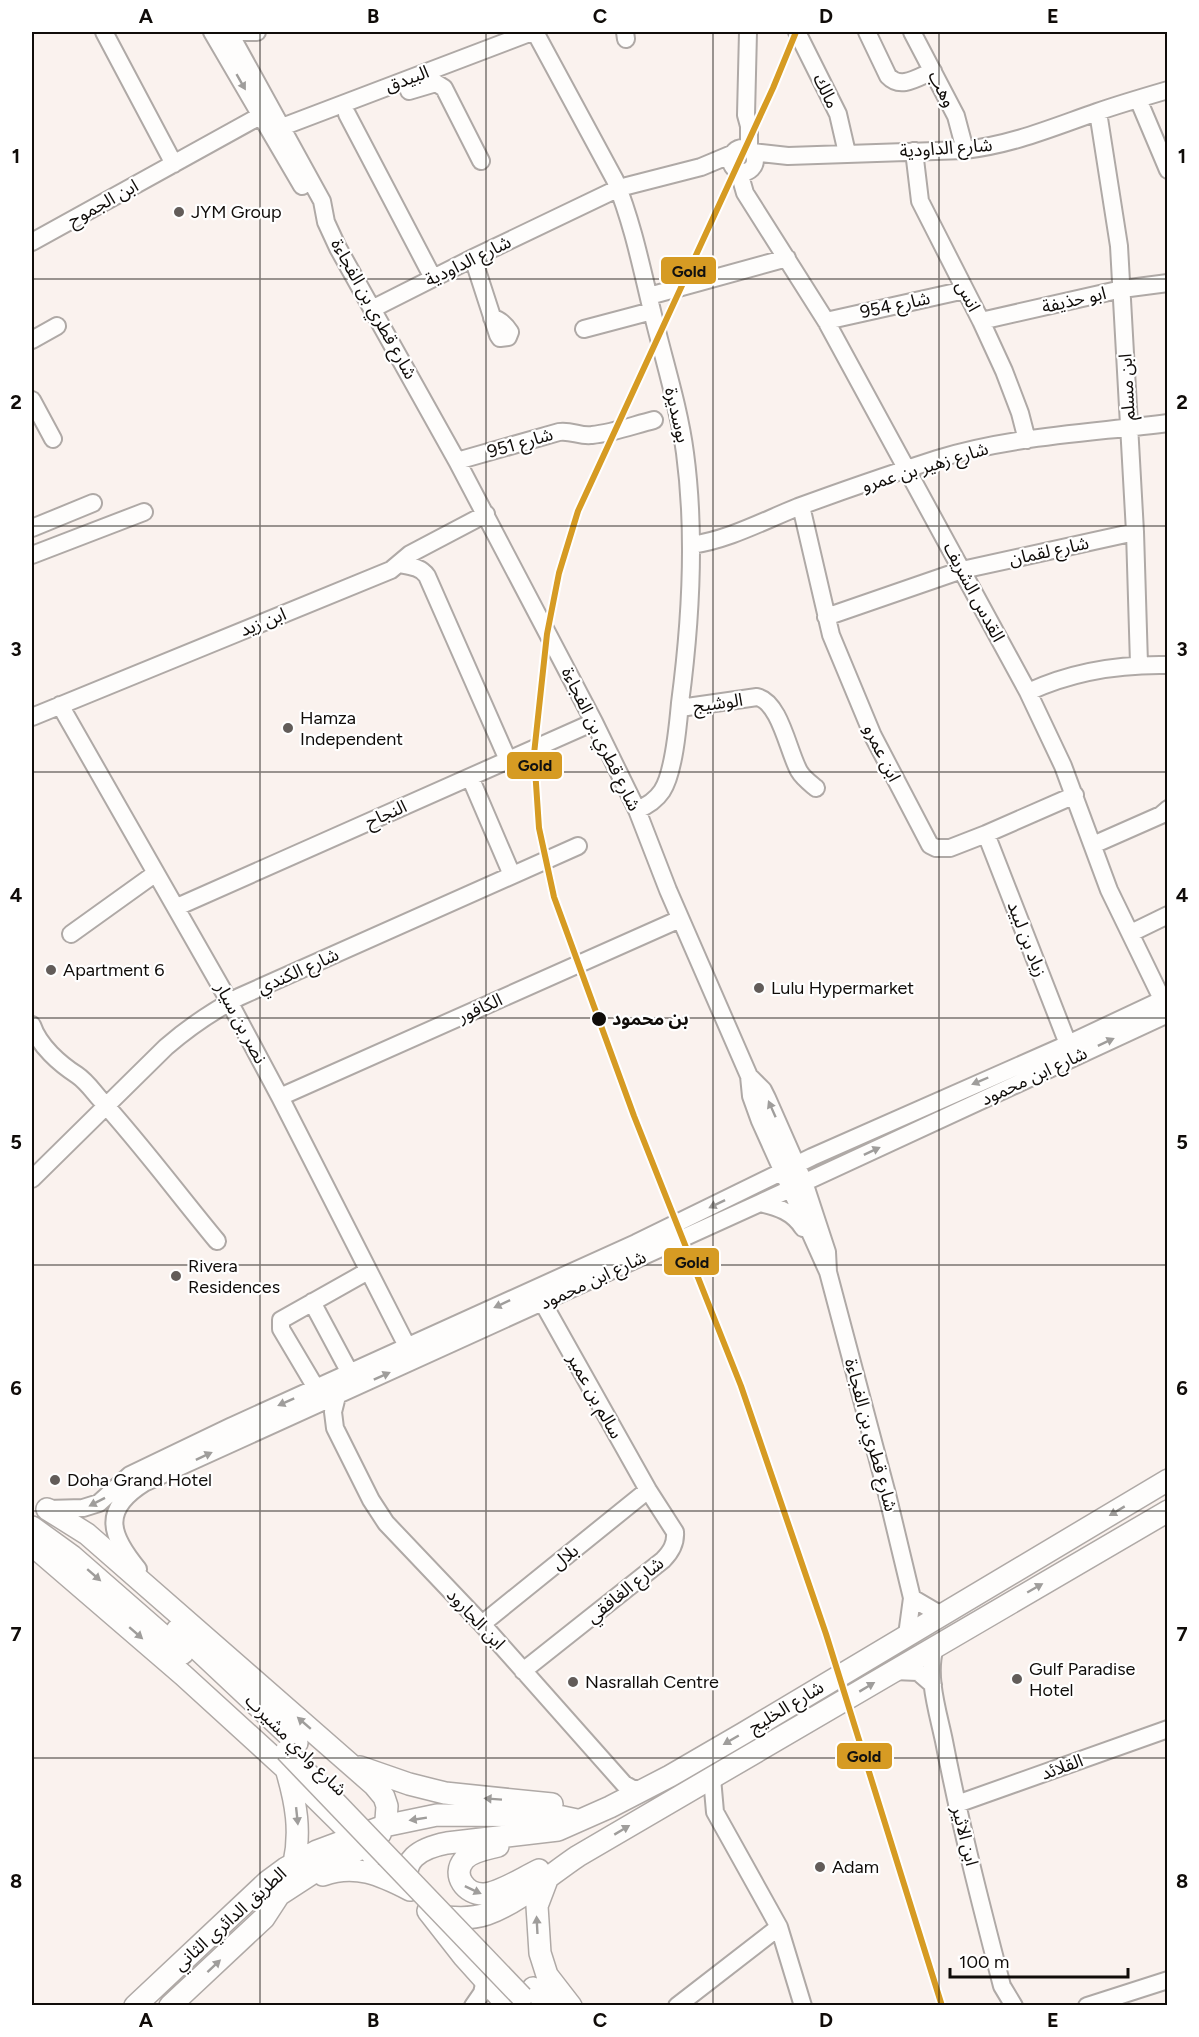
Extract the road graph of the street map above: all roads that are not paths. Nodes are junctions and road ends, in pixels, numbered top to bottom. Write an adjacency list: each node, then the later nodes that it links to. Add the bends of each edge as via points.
1 (104, 32): 22 (street)
2 (212, 32): 15 (street, شارع قطري بن الفجاءة, one-way to 15)
3 (229, 32): 4 (street); 16 (street, شارع قطري بن الفجاءة)
4 (257, 32)
5 (534, 32): 16 (street, البيدق); 24 (street, بوسديرة)
6 (748, 32): 20 (street)
7 (797, 32): 19 (street, مالك, via 838,114)
8 (867, 32): 10 (street, via 893,81 904,83)
9 (912, 32): 10 (street, وهب)
10 (933, 71): 17 (street, وهب, via 956,116)
11 (1167, 90): 12 (street, شارع الداودية)
12 (1138, 99): 13 (street, شارع الداودية); 23 (street)
13 (1098, 112): 17 (street, شارع الداودية, via 1023,139); 31 (street, ابن مسلم)
14 (347, 114): 16 (street); 21 (street, via 436,83 444,88); 29 (street)
15 (260, 116): 22 (street, ابن الجموح); 25 (street, شارع قطري بن الفجاءة, via 316,211)
16 (285, 132): 25 (street, شارع قطري بن الفجاءة, via 322,201)
17 (965, 150): 18 (street, شارع الداودية)
18 (914, 151): 19 (street, شارع الداودية); 32 (street, انس, via 920,201)
19 (847, 153): 20 (street, شارع الداودية)
20 (743, 160): 24 (street, شارع الداودية); 28 (street, القدس الشريف, via 741,183)
21 (481, 161)
22 (174, 164): 26 (street, ابن الجموح)
23 (1167, 170)
24 (618, 188): 27 (street, شارع الداودية); 33 (street, بوسديرة, via 635,236)
25 (327, 222): 34 (street, شارع قطري بن الفجاءة)
26 (32, 242)
27 (473, 258): 29 (street, شارع الداودية); 35 (street)
28 (786, 258): 33 (street); 36 (street, القدس الشريف)
29 (434, 278): 34 (street, شارع الداودية)
30 (1167, 283): 31 (street, ابو حذيفة)
31 (1122, 289): 37 (street, ابو حذيفة); 44 (street, ابن مسلم)
32 (965, 290): 36 (street, شارع 954); 37 (street, انس)
33 (651, 303): 39 (street); 55 (street, بوسديرة, via 685,450)
34 (372, 309): 47 (street, شارع قطري بن الفجاءة)
35 (492, 318)
36 (826, 321): 48 (street, القدس الشريف)
37 (981, 321): 46 (street, انس, via 1012,391)
38 (57, 326): 40 (street)
39 (584, 329)
40 (32, 340)
41 (32, 400): 45 (street)
42 (654, 420): 47 (street, شارع 951, via 595,435 559,432)
43 (1167, 423): 44 (street, شارع زهير بن عمرو)
44 (1130, 428): 46 (street, شارع زهير بن عمرو); 54 (street, ابن مسلم)
45 (53, 439)
46 (1027, 440): 48 (street, شارع زهير بن عمرو, via 967,451)
47 (458, 461): 52 (street, شارع قطري بن الفجاءة)
48 (906, 470): 50 (street, شارع زهير بن عمرو); 58 (street, القدس الشريف)
49 (93, 503): 53 (street)
50 (801, 506): 55 (street, شارع زهير بن عمرو, via 720,538); 59 (street, ابن عمرو)
51 (144, 512): 56 (street)
52 (486, 514): 57 (street, ابن زيد, via 410,554); 66 (street, شارع قطري بن الفجاءة)
53 (32, 528)
54 (1135, 532): 58 (street, شارع لقمان); 60 (street, ابن مسلم)
55 (691, 545): 64 (street, بوسديرة, via 688,642)
56 (32, 555)
57 (399, 564): 63 (street, ابن زيد); 67 (street, via 418,568 427,576)
58 (962, 570): 59 (street, شارع لقمان); 62 (street, القدس الشريف)
59 (826, 617): 73 (street, ابن عمرو, via 854,694 925,840 943,848)
60 (1139, 664): 61 (street); 62 (street, via 1075,675)
61 (1167, 665)
62 (1028, 692): 70 (street, القدس الشريف)
63 (60, 705): 65 (street, ابن زيد); 76 (street, نصر بن سيار)
64 (680, 708): 69 (street, الوشيج, via 757,697 768,701 798,769); 72 (street, بوسديرة, via 667,782 653,801)
65 (32, 717)
66 (594, 722): 67 (street, النجاح); 72 (street, شارع قطري بن الفجاءة)
67 (508, 760): 68 (street, النجاح)
68 (470, 777): 77 (street); 78 (street, النجاح)
69 (816, 788)
70 (1075, 795): 73 (street, ابن عمرو); 74 (street, القدس الشريف)
71 (1167, 809): 74 (street)
72 (637, 810): 80 (street, شارع قطري بن الفجاءة)
73 (986, 834): 86 (street, زياد بن لبيد)
74 (1093, 845): 81 (street, القدس الشريف, via 1109,890)
75 (578, 846): 77 (street, شارع الكندي)
76 (156, 873): 78 (street, نصر بن سيار); 82 (street)
77 (512, 875): 83 (street, شارع الكندي)
78 (177, 907): 83 (street, نصر بن سيار)
79 (1167, 915): 81 (street)
80 (680, 919): 87 (street, الكافور); 89 (street, شارع قطري بن الفجاءة, via 749,1076 753,1103)
81 (1131, 933): 84 (street, القدس الشريف)
82 (71, 934)
83 (229, 1002): 87 (street, نصر بن سيار); 88 (street, شارع الكندي, via 186,1029)
84 (1166, 1003): 86 (street, شارع ابن محمود); 91 (street, شارع ابن محمود, one-way to 84)
85 (32, 1032): 88 (street)
86 (1068, 1044): 89 (street, شارع ابن محمود, one-way to 89)
87 (280, 1097): 95 (street, نصر بن سيار)
88 (103, 1109): 90 (street, شارع الكندي); 93 (street)
89 (789, 1167): 91 (street, شارع قطري بن الفجاءة); 99 (street, شارع ابن محمود, one-way to 99, via 636,1243)
90 (32, 1179)
91 (797, 1185): 92 (street, شارع ابن محمود); 94 (street, شارع قطري بن الفجاءة); 96 (street, شارع قطري بن الفجاءة, via 827,1252)
92 (760, 1203): 94 (street, via 791,1214); 98 (street, شارع ابن محمود)
93 (217, 1241)
94 (817, 1249): 96 (street, شارع قطري بن الفجاءة)
95 (368, 1271): 97 (street); 99 (street, نصر بن سيار)
96 (828, 1272): 112 (street, شارع قطري بن الفجاءة)
97 (312, 1302): 100 (street); 101 (street, via 279,1323)
98 (543, 1303): 102 (street, شارع ابن محمود, one-way to 98); 106 (street, سالم بن عمير)
99 (408, 1347): 100 (street, شارع ابن محمود)
100 (350, 1373): 101 (street, شارع ابن محمود)
101 (316, 1388): 107 (street, شارع ابن محمود, one-way to 107, via 135,1473 99,1503 83,1508)
102 (337, 1396): 103 (street, شارع ابن محمود); 104 (street, ابن الجارود)
103 (309, 1407): 104 (street, ابن الجارود); 111 (street, شارع ابن محمود, one-way to 103, via 115,1535 115,1514 123,1499 144,1483)
104 (335, 1428): 114 (street, ابن الجارود, via 386,1523)
105 (1167, 1480): 113 (main road, شارع الخليج, one-way to 113)
106 (648, 1490): 114 (street, بلال); 117 (street, شارع الغافقي, via 675,1532 668,1555)
107 (39, 1503): 111 (main road, via 82,1530); 121 (main road, شارع وادي مشيرب)
108 (1167, 1511): 116 (main road, شارع الخليج, one-way to 108)
109 (32, 1527): 121 (main road, شارع وادي مشيرب, one-way to 121, via 163,1634)
110 (32, 1545): 121 (main road, شارع وادي مشيرب, one-way to 121, via 183,1675)
111 (159, 1596): 122 (main road, one-way to 111)
112 (912, 1598): 113 (street); 115 (street, شارع قطري بن الفجاءة)
113 (940, 1615): 115 (main road, شارع الخليج)
114 (482, 1624): 117 (street, ابن الجارود)
115 (908, 1635): 124 (main road, شارع الخليج, one-way to 124)
116 (935, 1647): 118 (main road, شارع الخليج); 119 (street, ابن الاثير)
117 (523, 1671): 124 (street, ابن الجارود, via 624,1784)
118 (894, 1671): 119 (street, via 918,1672); 123 (main road, شارع الخليج, one-way to 118)
119 (933, 1685): 126 (street, ابن الاثير)
120 (1167, 1729): 126 (street, القلائد)
121 (290, 1754): 132 (main road, شارع وادي مشيرب); 134 (main road, one-way to 134, via 298,1834); 143 (main road, شارع وادي مشيرب, bridge)
122 (348, 1762): 127 (main road, one-way to 122, via 445,1793); 130 (main road, via 384,1797 388,1811)
123 (712, 1778): 125 (main road, شارع الخليج); 128 (street)
124 (641, 1790): 127 (main road, شارع الخليج)
125 (685, 1793): 128 (street); 133 (main road, شارع الخليج, one-way to 125)
126 (957, 1804): 142 (street, ابن الاثير)
127 (610, 1807): 129 (main road, شارع الخليج)
128 (715, 1812): 139 (street)
129 (580, 1820): 130 (main road, الطريق الدائري الثاني, one-way to 130, via 558,1816 449,1815); 131 (main road, شارع الخليج)
130 (384, 1826): 132 (main road, الطريق الدائري الثاني)
131 (542, 1832): 133 (main road, one-way to 133, via 470,1855 459,1870 462,1884 476,1893 492,1893); 136 (main road, شارع الخليج, via 430,1847 407,1867)
132 (348, 1846): 134 (main road, الطريق الدائري الثاني); 136 (main road, شارع وادي مشيرب); 138 (main road, الطريق الدائري الثاني, via 279,1895)
133 (578, 1856): 135 (main road, شارع الخليج)
134 (294, 1863): 145 (main road, الطريق الدائري الثاني, via 267,1882)
135 (549, 1875): 137 (main road, شارع الخليج, via 488,1914 451,1918); 143 (main road, one-way to 135, via 540,1953 537,1911)
136 (410, 1890): 137 (main road, شارع وادي مشيرب); 138 (main road, via 375,1873 342,1870 305,1885)
137 (431, 1914): 140 (main road, شارع وادي مشيرب)
138 (264, 1918): 146 (main road, الطريق الدائري الثاني, one-way to 138)
139 (779, 1927): 149 (street); 150 (street)
140 (485, 1980): 143 (main road, شارع وادي مشيرب); 144 (street)
141 (1167, 1980): 153 (street)
142 (1002, 1986): 151 (street, ابن الاثير); 152 (street, ابن الاثير)
143 (523, 1995): 144 (street); 147 (main road, شارع وادي مشيرب); 148 (main road, شارع وادي مشيرب)
144 (474, 2004)
145 (135, 2006)
146 (170, 2006)
147 (548, 2006)
148 (571, 2006)
149 (677, 2006)
150 (803, 2006)
151 (1001, 2006)
152 (1014, 2006)
153 (1087, 2006)

